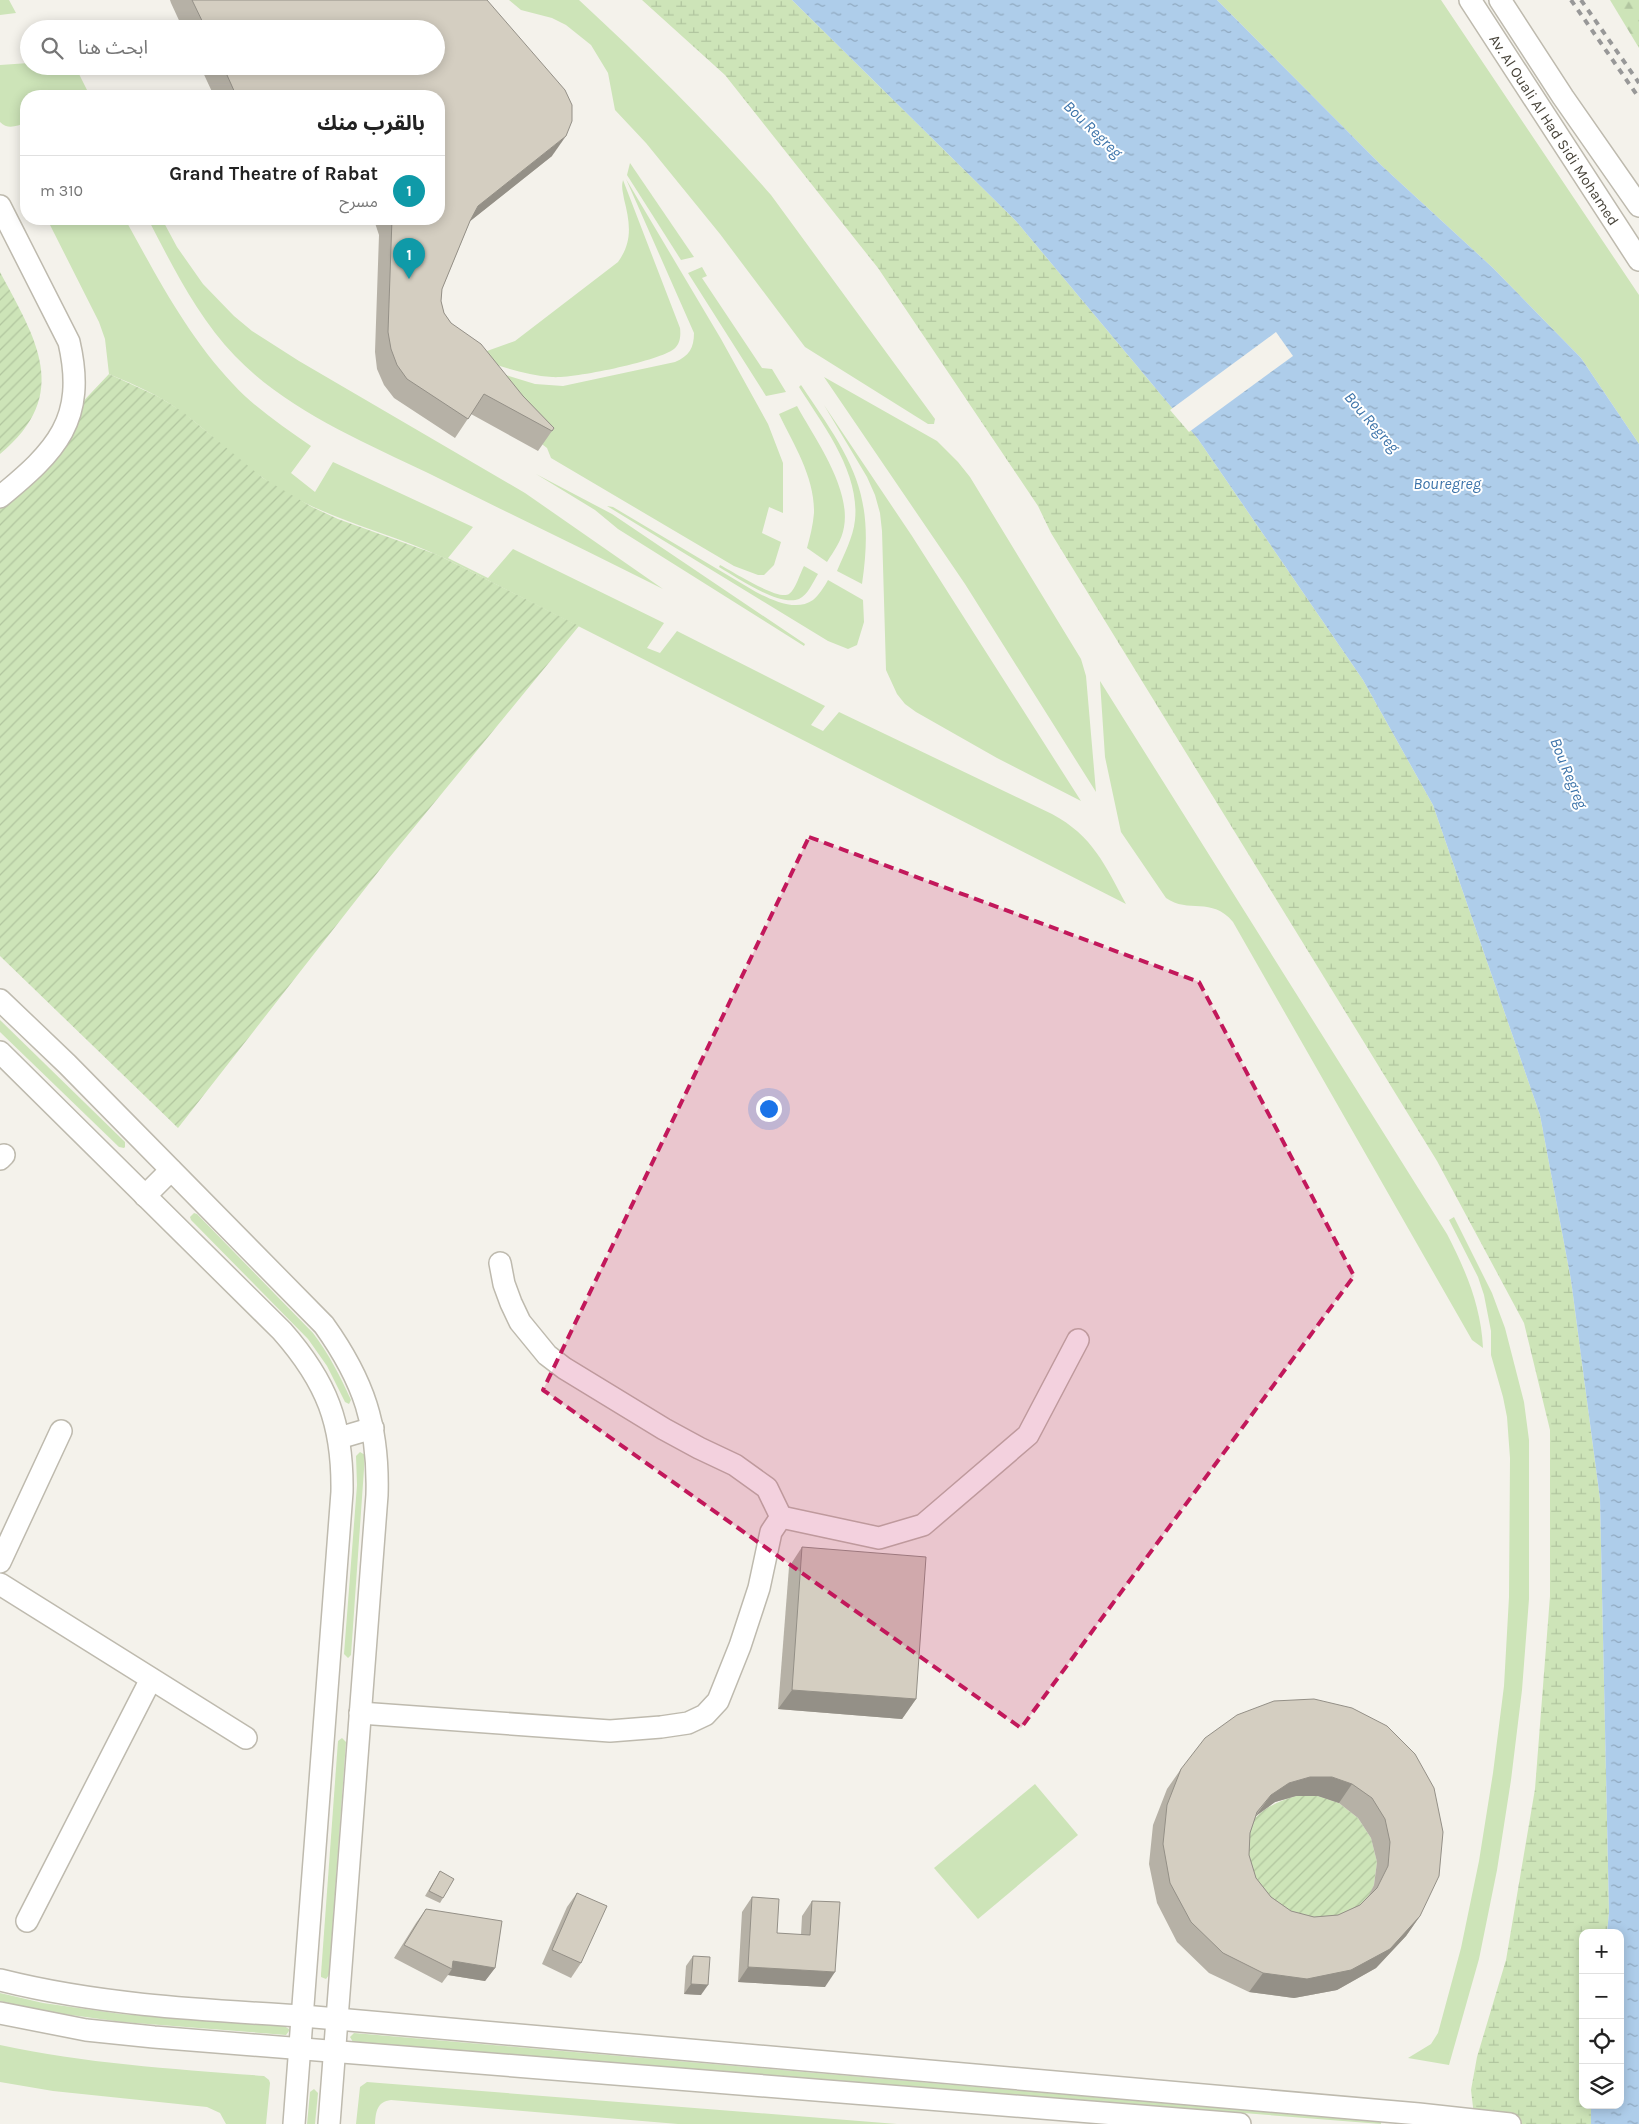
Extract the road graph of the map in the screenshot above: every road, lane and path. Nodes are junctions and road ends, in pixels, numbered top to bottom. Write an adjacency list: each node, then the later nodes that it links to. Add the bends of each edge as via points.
1 (1470, 0): 5 (street, Av. Al Ouali Al Had Sidi Mohamed)
2 (1500, 0): 4 (street, Av. Al Ouali Al Had Sidi Mohamed)
3 (0, 206): 6 (street, via 69,342 74,364 74,393 68,421 54,446 35,468)
4 (1639, 206)
5 (1639, 260)
6 (0, 496)
7 (0, 1000): 9 (street)
8 (0, 1052): 10 (street)
9 (171, 1170): 10 (street); 13 (street, via 324,1324 358,1378)
10 (145, 1196): 15 (street, via 302,1354 331,1408)
11 (500, 1263): 16 (street, via 511,1303 547,1355 664,1429 735,1465 767,1488)
12 (1078, 1340): 16 (street, via 1028,1435 923,1525 879,1538)
13 (373, 1428): 15 (street); 20 (street, via 378,1467 377,1495)
14 (61, 1431): 17 (street)
15 (339, 1438): 25 (street, via 342,1492)
16 (781, 1517): 20 (street, via 771,1532 759,1588 718,1701 705,1715 688,1723 610,1731)
17 (0, 1562)
18 (0, 1584): 19 (street)
19 (151, 1678): 21 (street); 22 (street)
20 (360, 1713): 26 (street)
21 (246, 1738)
22 (27, 1921)
23 (0, 1980): 25 (street, via 77,1997 123,2003)
24 (0, 2013): 27 (street, via 86,2030)
25 (303, 2016): 26 (street); 27 (street)
26 (336, 2019): 28 (street); 32 (street)
27 (300, 2049): 28 (street); 29 (street)
28 (334, 2052): 30 (street); 31 (street)
29 (294, 2124)
30 (329, 2124)
31 (1240, 2124)
32 (1510, 2124)

